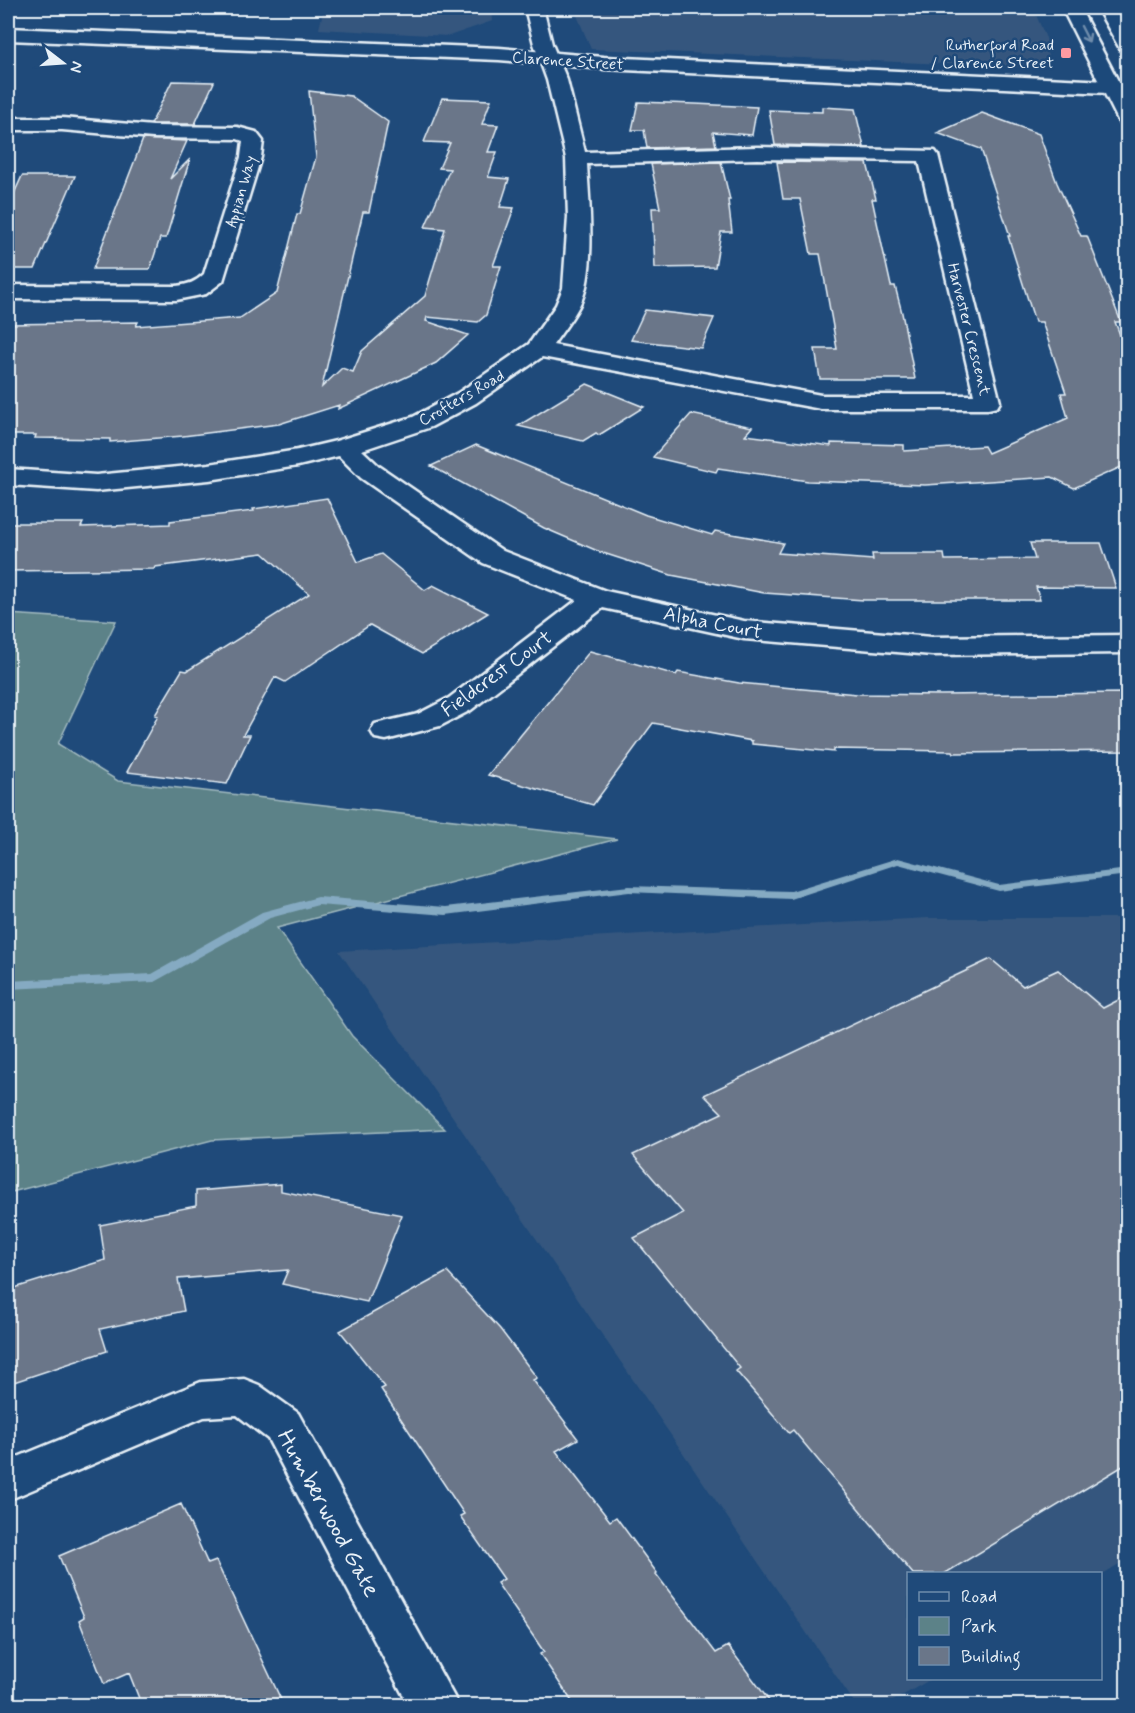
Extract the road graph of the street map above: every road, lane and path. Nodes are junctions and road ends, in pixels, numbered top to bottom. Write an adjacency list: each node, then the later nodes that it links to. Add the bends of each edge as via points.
1 (534, 8): 6 (street, Crofters Road)
2 (1071, 8): 7 (street, one-way to 7)
3 (1106, 8): 5 (street)
4 (8, 33): 6 (street, Clarence Street)
5 (1128, 47)
6 (549, 58): 7 (street, Clarence Street); 10 (street, Crofters Road)
7 (1120, 88): 8 (street)
8 (1128, 120)
9 (8, 124): 11 (street, Appian Way, via 237,133 254,141 215,276 208,284 176,293)
10 (576, 158): 12 (street, Crofters Road, via 579,217 574,288 568,305); 12 (street, Harvester Crescent, via 757,153 928,155 988,402 821,402)
11 (8, 292)
12 (538, 349): 13 (street, Crofters Road, via 466,398 422,422)
13 (344, 447): 14 (street, Crofters Road, via 209,472 96,483); 15 (street, Alpha Court, via 370,472 493,557)
14 (8, 477)
15 (598, 598): 16 (street, Alpha Court, via 755,631 932,646); 17 (street, Fieldcrest Court, via 460,704 429,720)
16 (1128, 644)
17 (386, 731)
18 (8, 1482): 19 (street, Humberwood Gate, via 201,1400 244,1397 283,1426)
19 (435, 1706)

